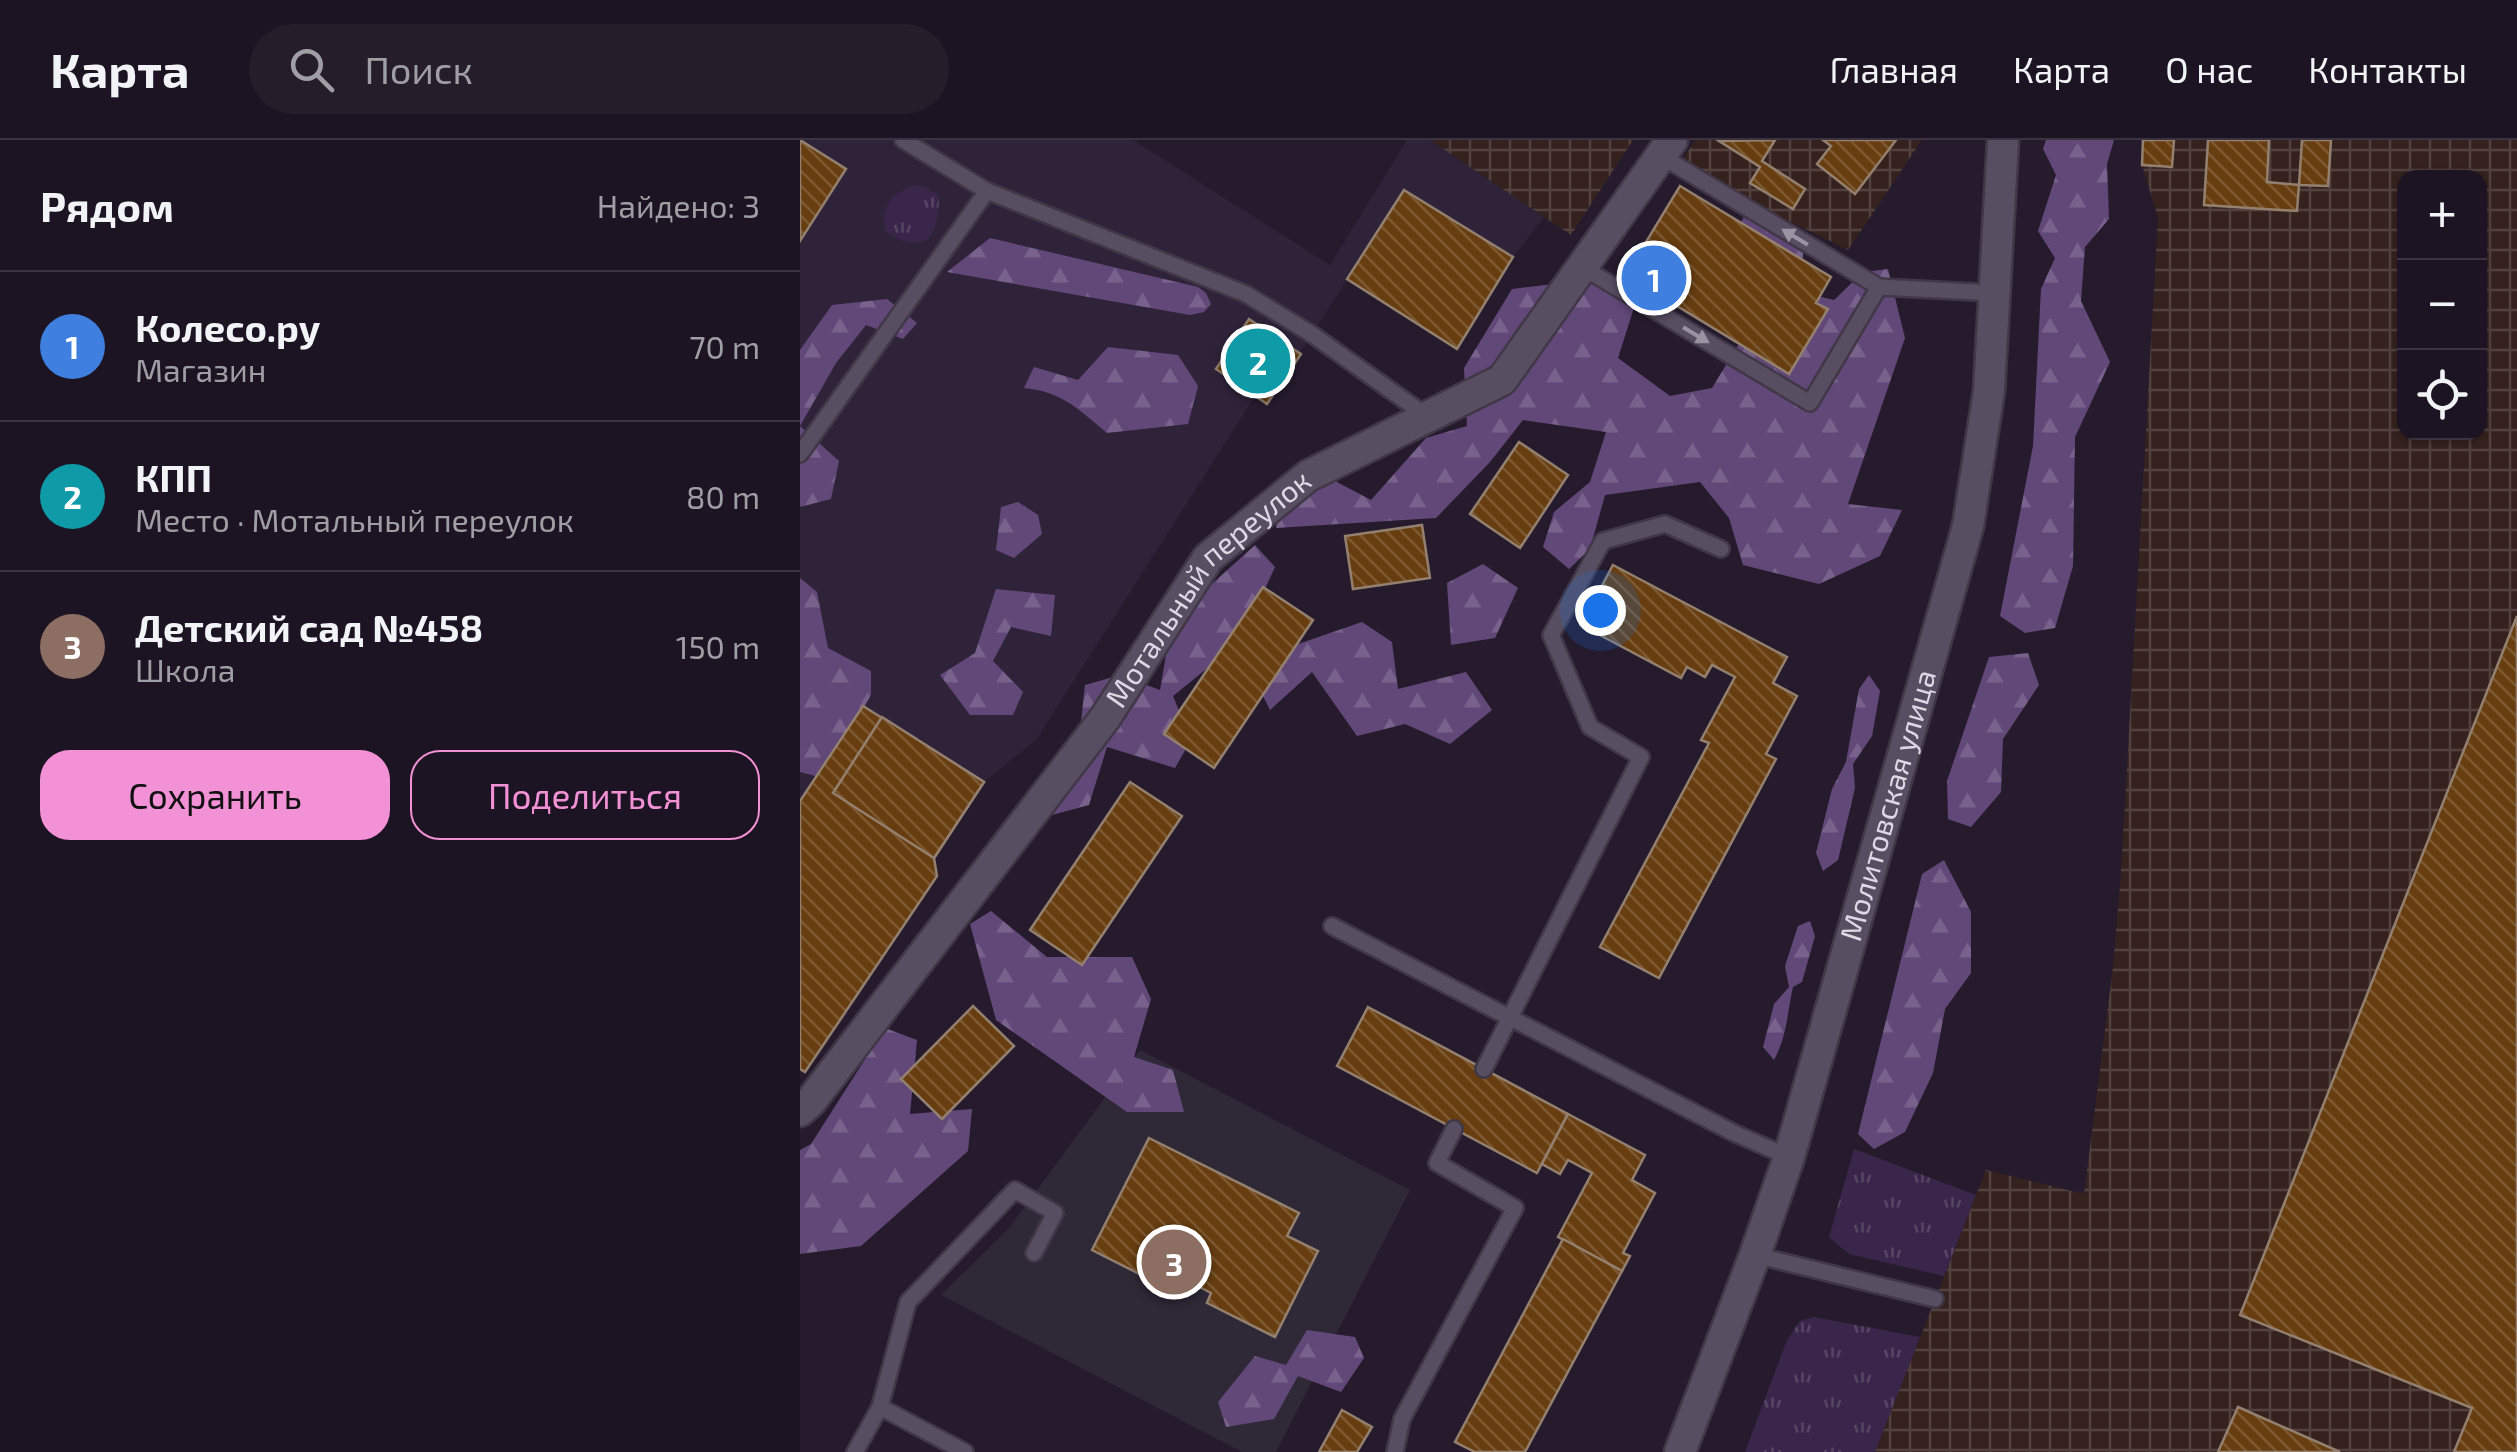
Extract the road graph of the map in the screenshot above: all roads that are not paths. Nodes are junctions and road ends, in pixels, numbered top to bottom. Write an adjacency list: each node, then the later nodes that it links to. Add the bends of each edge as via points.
1 (904, 140): 3 (lane)
2 (2003, 140): 8 (street, Молитовская улица)
3 (925, 145): 5 (lane)
4 (1667, 148): 6 (street, Мотальный переулок); 7 (lane, one-way to 4)
5 (986, 190): 9 (lane, via 1246,294); 10 (lane)
6 (1582, 266): 7 (lane, one-way to 7, via 1810,403); 9 (street, Мотальный переулок, via 1502,380)
7 (1878, 287): 8 (lane)
8 (1995, 293): 17 (street, Молитовская улица, via 1989,392 1968,526)
9 (1428, 417): 15 (street, Мотальный переулок, via 1308,476 1208,558 1105,718)
10 (800, 454)
11 (1721, 549): 13 (lane, via 1665,524 1603,542 1551,635 1590,727 1642,757)
12 (1332, 926): 13 (lane)
13 (1510, 1018): 14 (lane); 17 (lane)
14 (1484, 1069)
15 (800, 1111)
16 (1454, 1129): 24 (lane, via 1437,1163 1515,1208 1402,1419)
17 (1789, 1157): 19 (street, Молитовская улица)
18 (1034, 1253): 21 (lane, via 1055,1214 1015,1190 908,1302)
19 (1755, 1256): 20 (lane); 25 (street, Молитовская улица)
20 (1935, 1299)
21 (880, 1407): 22 (lane); 23 (lane)
22 (855, 1452)
23 (965, 1452)
24 (1395, 1452)
25 (1680, 1452)

